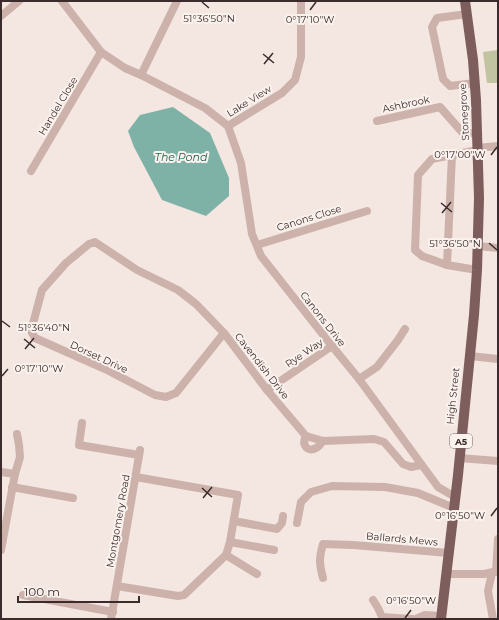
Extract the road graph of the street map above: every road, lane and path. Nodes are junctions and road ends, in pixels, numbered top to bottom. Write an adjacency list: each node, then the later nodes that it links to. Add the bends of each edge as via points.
1 (20, 1): 7 (street)
2 (62, 1): 8 (street)
3 (177, 1): 9 (street)
4 (301, 1): 12 (street, Lake View, via 301,57 295,80 282,93)
5 (465, 1): 6 (main road, Stonegrove / A5)
6 (467, 14): 10 (main road, Stonegrove / A5); 10 (street, via 437,18 432,27 443,79 450,86)
7 (1, 16)
8 (101, 52): 9 (street, Lake View); 17 (street, Handel Close)
9 (141, 75): 12 (street, Lake View, via 205,108)
10 (475, 83): 13 (main road, Stonegrove / A5)
11 (377, 121): 13 (street, Ashbrook, via 440,107 462,132)
12 (228, 126): 20 (street, Canons Drive, via 241,163 252,234)
13 (477, 134): 15 (main road, Stonegrove / A5)
14 (498, 146): 15 (street)
15 (478, 149): 16 (street); 21 (main road, Stonegrove / A5)
16 (452, 155): 23 (street); 23 (street, via 432,158 418,175 415,250 422,256)
17 (31, 171)
18 (367, 211): 20 (street, Canons Close)
19 (95, 242): 26 (street, Cavendish Drive, via 137,270 178,290 196,304); 26 (street, Dorset Drive, via 66,263 42,290 32,331 35,338 105,369 155,395 166,396 176,393)
20 (257, 245): 27 (street, Canons Drive, via 262,256)
21 (478, 246): 22 (street); 24 (main road, High Street / A5)
22 (498, 248)
23 (447, 265): 24 (street)
24 (477, 270): 28 (main road, High Street / A5)
25 (405, 329): 30 (street, via 377,367)
26 (224, 334): 31 (street, Cavendish Drive)
27 (332, 346): 30 (street, Canons Drive); 31 (street, Rye Way)
28 (470, 356): 29 (street); 36 (main road, High Street / A5)
29 (498, 359)
30 (359, 379): 38 (street, Canons Drive)
31 (268, 390): 34 (street, Cavendish Drive)
32 (82, 423): 41 (street, Montgomery Road, via 78,445 140,453)
33 (17, 434): 40 (street, via 20,457)
34 (306, 436): 35 (street); 35 (street, Cavendish Drive, via 304,444 312,450 318,448)
35 (322, 441): 38 (street, via 374,439 384,442 403,464 411,467)
36 (459, 458): 37 (street); 43 (main road, High Street / A5)
37 (498, 461)
38 (421, 465): 43 (street, Canons Drive, via 438,487)
39 (1, 472): 40 (street)
40 (15, 474): 42 (street)
41 (136, 477): 47 (street, via 238,495); 59 (street, Montgomery Road)
42 (12, 487): 44 (street); 51 (street)
43 (455, 497): 45 (main road, High Street / A5)
44 (73, 498)
45 (454, 508): 48 (street, via 418,493 385,487 332,486 311,492 301,502); 53 (main road, High Street / A5)
46 (283, 516): 47 (street, via 282,523 277,529)
47 (234, 521): 50 (street)
48 (297, 523)
49 (498, 539): 55 (street)
50 (230, 542): 52 (street); 54 (street)
51 (1, 548)
52 (274, 550)
53 (449, 553): 57 (main road, High Street / A5); 58 (street, Ballards Mews, via 323,544 320,556)
54 (226, 555): 56 (street); 59 (street, via 184,595)
55 (495, 572): 57 (street); 67 (street, via 488,591)
56 (257, 574)
57 (446, 574): 64 (main road, High Street / A5)
58 (323, 578)
59 (117, 586): 62 (street, Montgomery Road)
60 (23, 594): 62 (street)
61 (373, 600): 63 (street)
62 (112, 616)
63 (381, 618): 65 (street)
64 (441, 618): 66 (street, via 425,615)
65 (412, 619)
66 (416, 619)
67 (493, 619)

